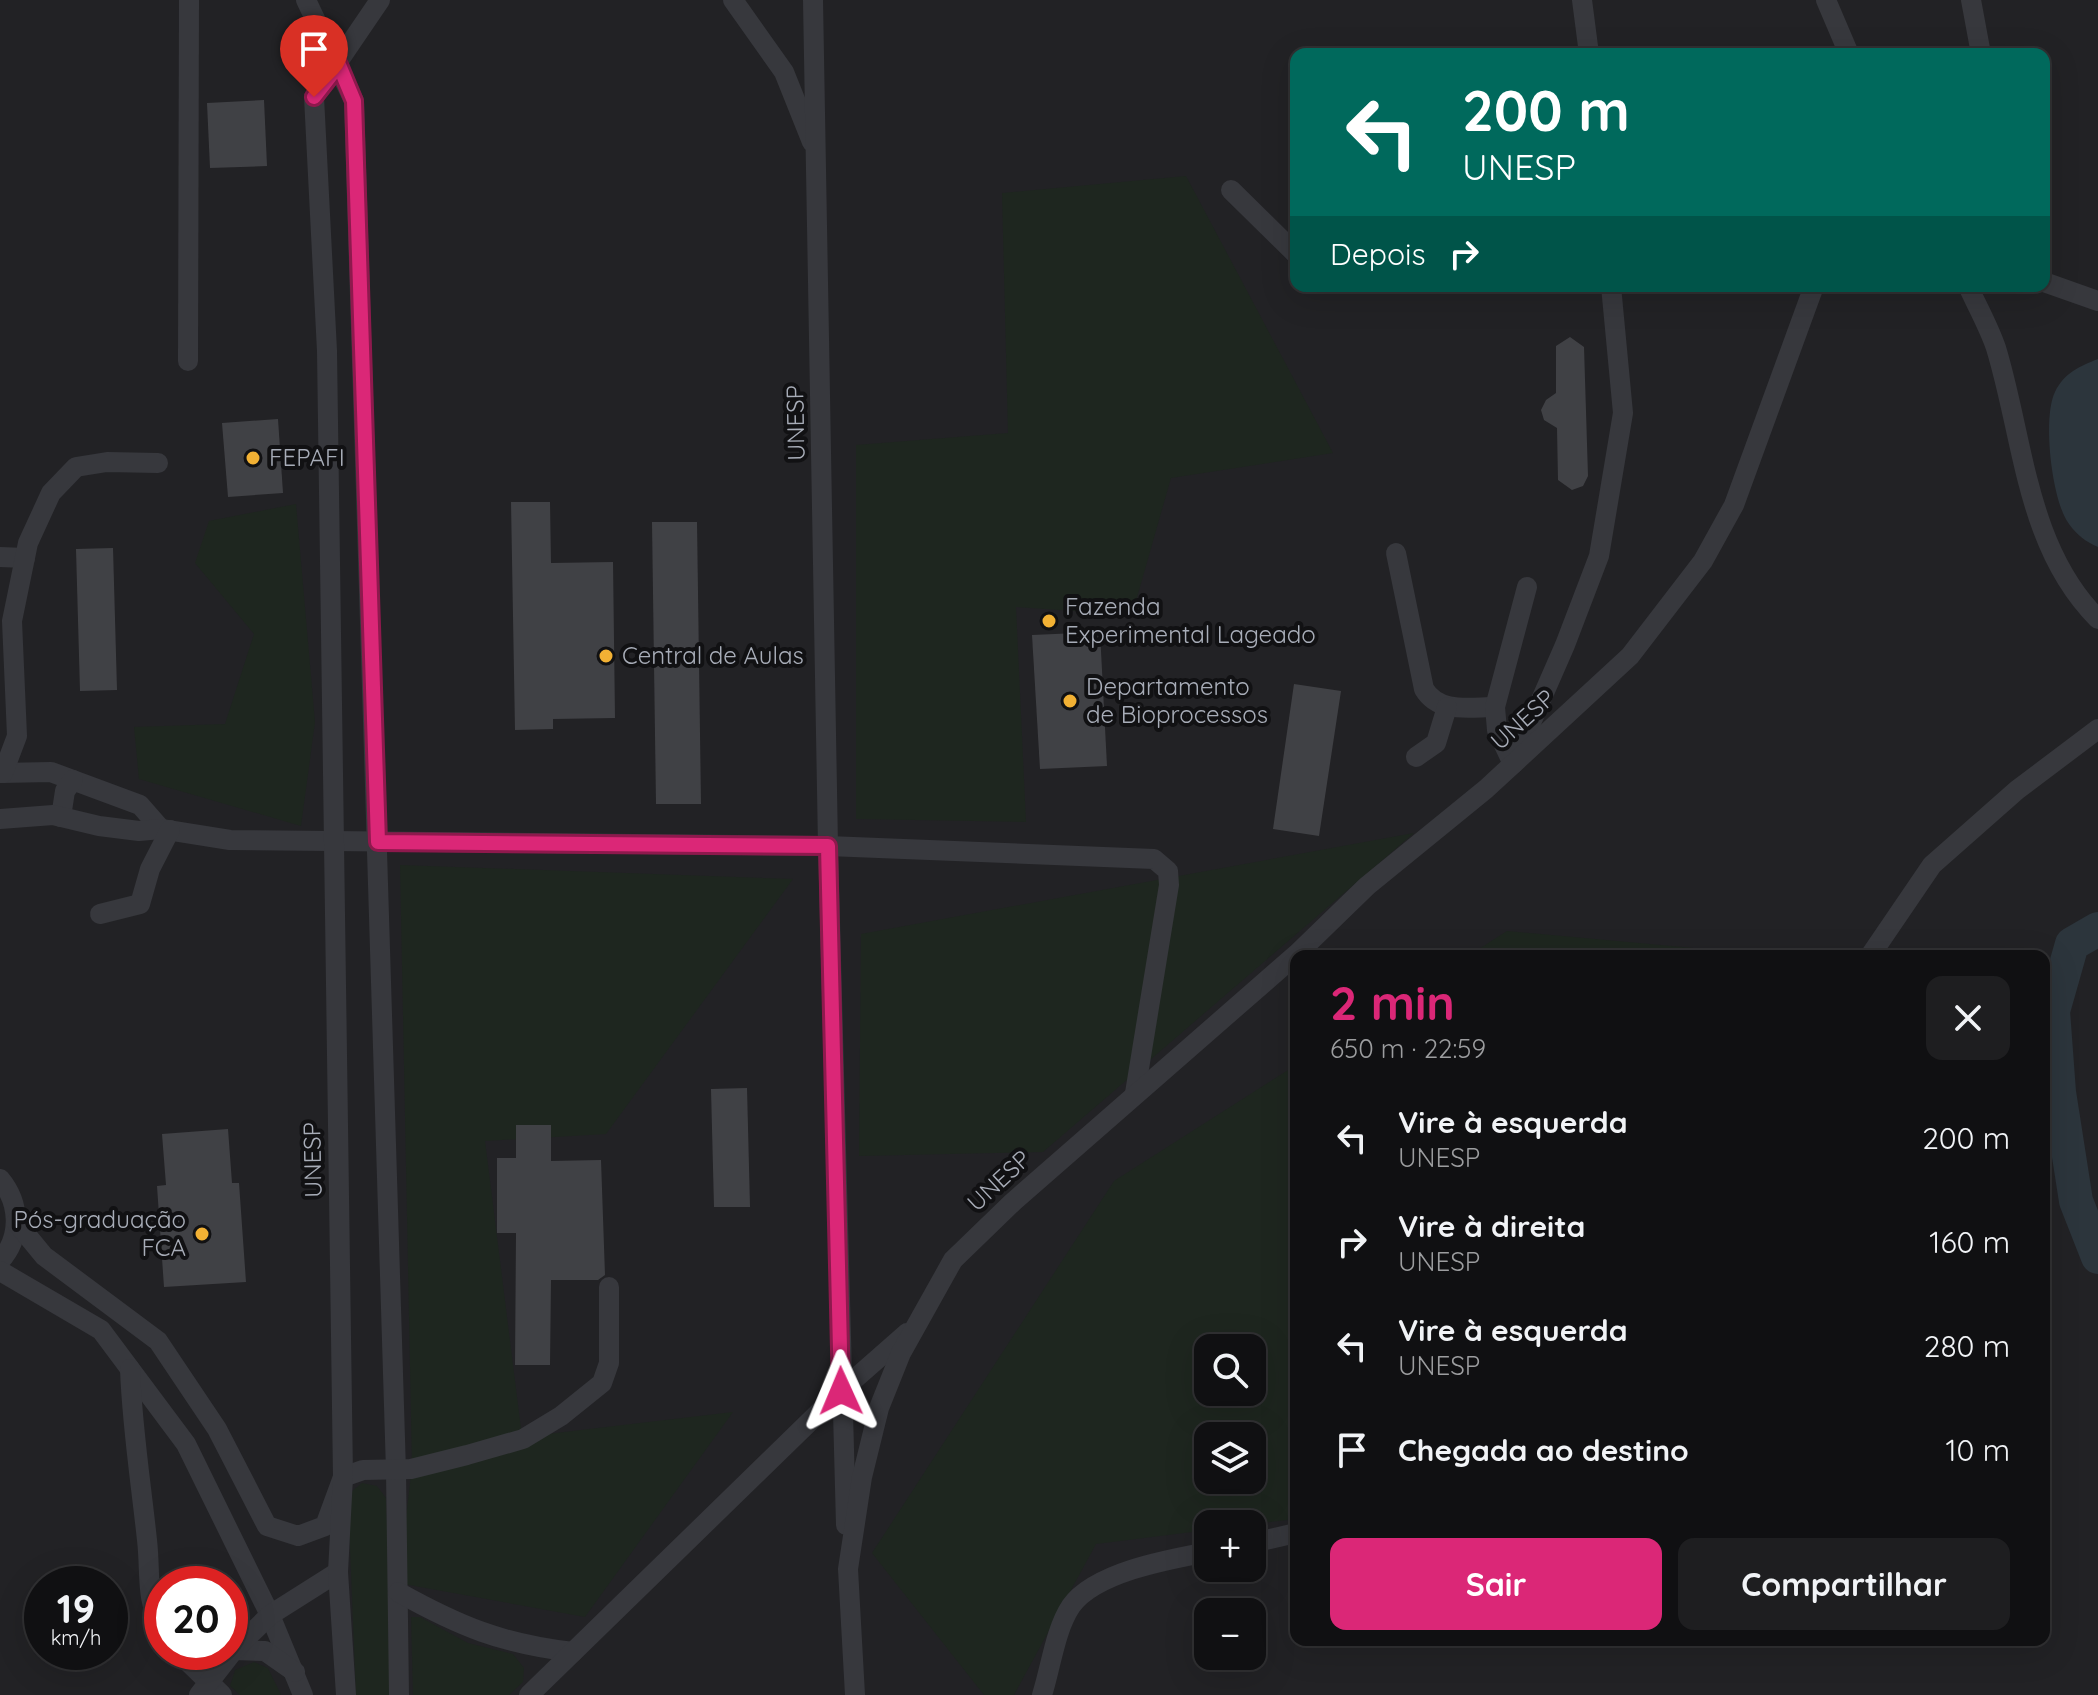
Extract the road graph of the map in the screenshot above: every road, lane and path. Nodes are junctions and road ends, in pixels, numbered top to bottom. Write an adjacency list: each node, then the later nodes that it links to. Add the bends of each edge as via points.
1 (189, 0): 21 (street)
2 (306, 0): 12 (street)
3 (380, 0): 12 (street, UNESP)
4 (733, 0): 13 (street, via 784,72)
5 (813, 0): 13 (street, UNESP)
6 (1582, 0): 9 (street)
7 (1826, 0): 10 (street)
8 (1971, 0): 11 (street)
9 (1588, 48)
10 (1846, 48)
11 (1980, 48)
12 (339, 65): 41 (street, UNESP, via 314,97 327,351); 42 (street, via 354,101)
13 (818, 157): 43 (street, UNESP)
14 (1231, 190): 15 (street)
15 (1290, 248)
16 (2050, 284): 20 (street)
17 (1612, 292): 33 (street, via 1623,413 1599,556)
18 (1812, 292): 33 (street, UNESP, via 1734,505 1703,561 1630,656)
19 (1971, 292): 27 (street, via 1996,346 2043,535 2077,598)
20 (2098, 301)
21 (188, 361)
22 (158, 463): 25 (street, via 76,467 51,493)
23 (1396, 553): 29 (street, via 1424,689 1431,700)
24 (0, 557): 25 (street)
25 (25, 558): 28 (street, via 12,621)
26 (1527, 587): 30 (street)
27 (2098, 619)
28 (7, 690): 34 (street, via 17,736)
29 (1447, 707): 30 (street); 32 (street, via 1436,743)
30 (1495, 707): 33 (street, via 1497,730)
31 (2098, 729): 46 (street, via 2017,790 1932,865)
32 (1416, 757)
33 (1513, 764): 45 (street, UNESP, via 1367,886)
34 (2, 773): 35 (street, via 51,772)
35 (73, 780): 36 (street); 37 (street, via 65,791)
36 (94, 787): 39 (street); 40 (street, via 140,805)
37 (61, 817): 38 (street); 39 (street)
38 (0, 819)
39 (91, 824): 40 (street)
40 (166, 829): 41 (street, via 230,840); 44 (street, via 140,904)
41 (334, 842): 42 (street); 58 (street, UNESP)
42 (378, 842): 43 (street); 57 (street)
43 (828, 846): 48 (street, via 1161,862 1169,885); 56 (street, UNESP)
44 (100, 914)
45 (1301, 950)
46 (1874, 950)
47 (1290, 960): 48 (street, UNESP)
48 (1135, 1093): 54 (street, UNESP, via 953,1260)
49 (0, 1179): 50 (street, UNESP, via 14,1204)
50 (16, 1222): 51 (street, via 13,1240); 58 (street, UNESP, via 44,1256 158,1341 217,1429 267,1526 298,1536 325,1526)
51 (0, 1261)
52 (0, 1271): 55 (street, via 101,1330)
53 (609, 1287): 57 (street, via 609,1363 602,1383 523,1439)
54 (918, 1324): 56 (street, UNESP); 63 (street, UNESP, via 879,1408)
55 (130, 1369): 62 (street); 66 (street, via 186,1444)
56 (841, 1391): 63 (street, UNESP); 69 (street, UNESP)
57 (396, 1471): 58 (street, via 363,1470); 65 (street)
58 (343, 1477): 64 (street, UNESP)
59 (1290, 1534): 60 (street)
60 (1266, 1540)
61 (1194, 1555): 79 (street, via 1098,1583 1071,1606)
62 (148, 1566)
63 (848, 1569): 78 (street, UNESP)
64 (338, 1572): 66 (street); 75 (street, UNESP)
65 (398, 1592): 69 (street, via 450,1621 520,1646); 76 (street)
66 (270, 1615): 67 (street); 72 (street)
67 (248, 1636)
68 (248, 1650): 72 (street, via 265,1651)
69 (573, 1652): 77 (street, UNESP)
70 (192, 1670): 73 (street)
71 (222, 1670): 73 (street)
72 (295, 1672): 74 (street)
73 (209, 1691)
74 (303, 1695)
75 (346, 1695)
76 (399, 1695)
77 (529, 1695)
78 (855, 1695)
79 (1042, 1695)

